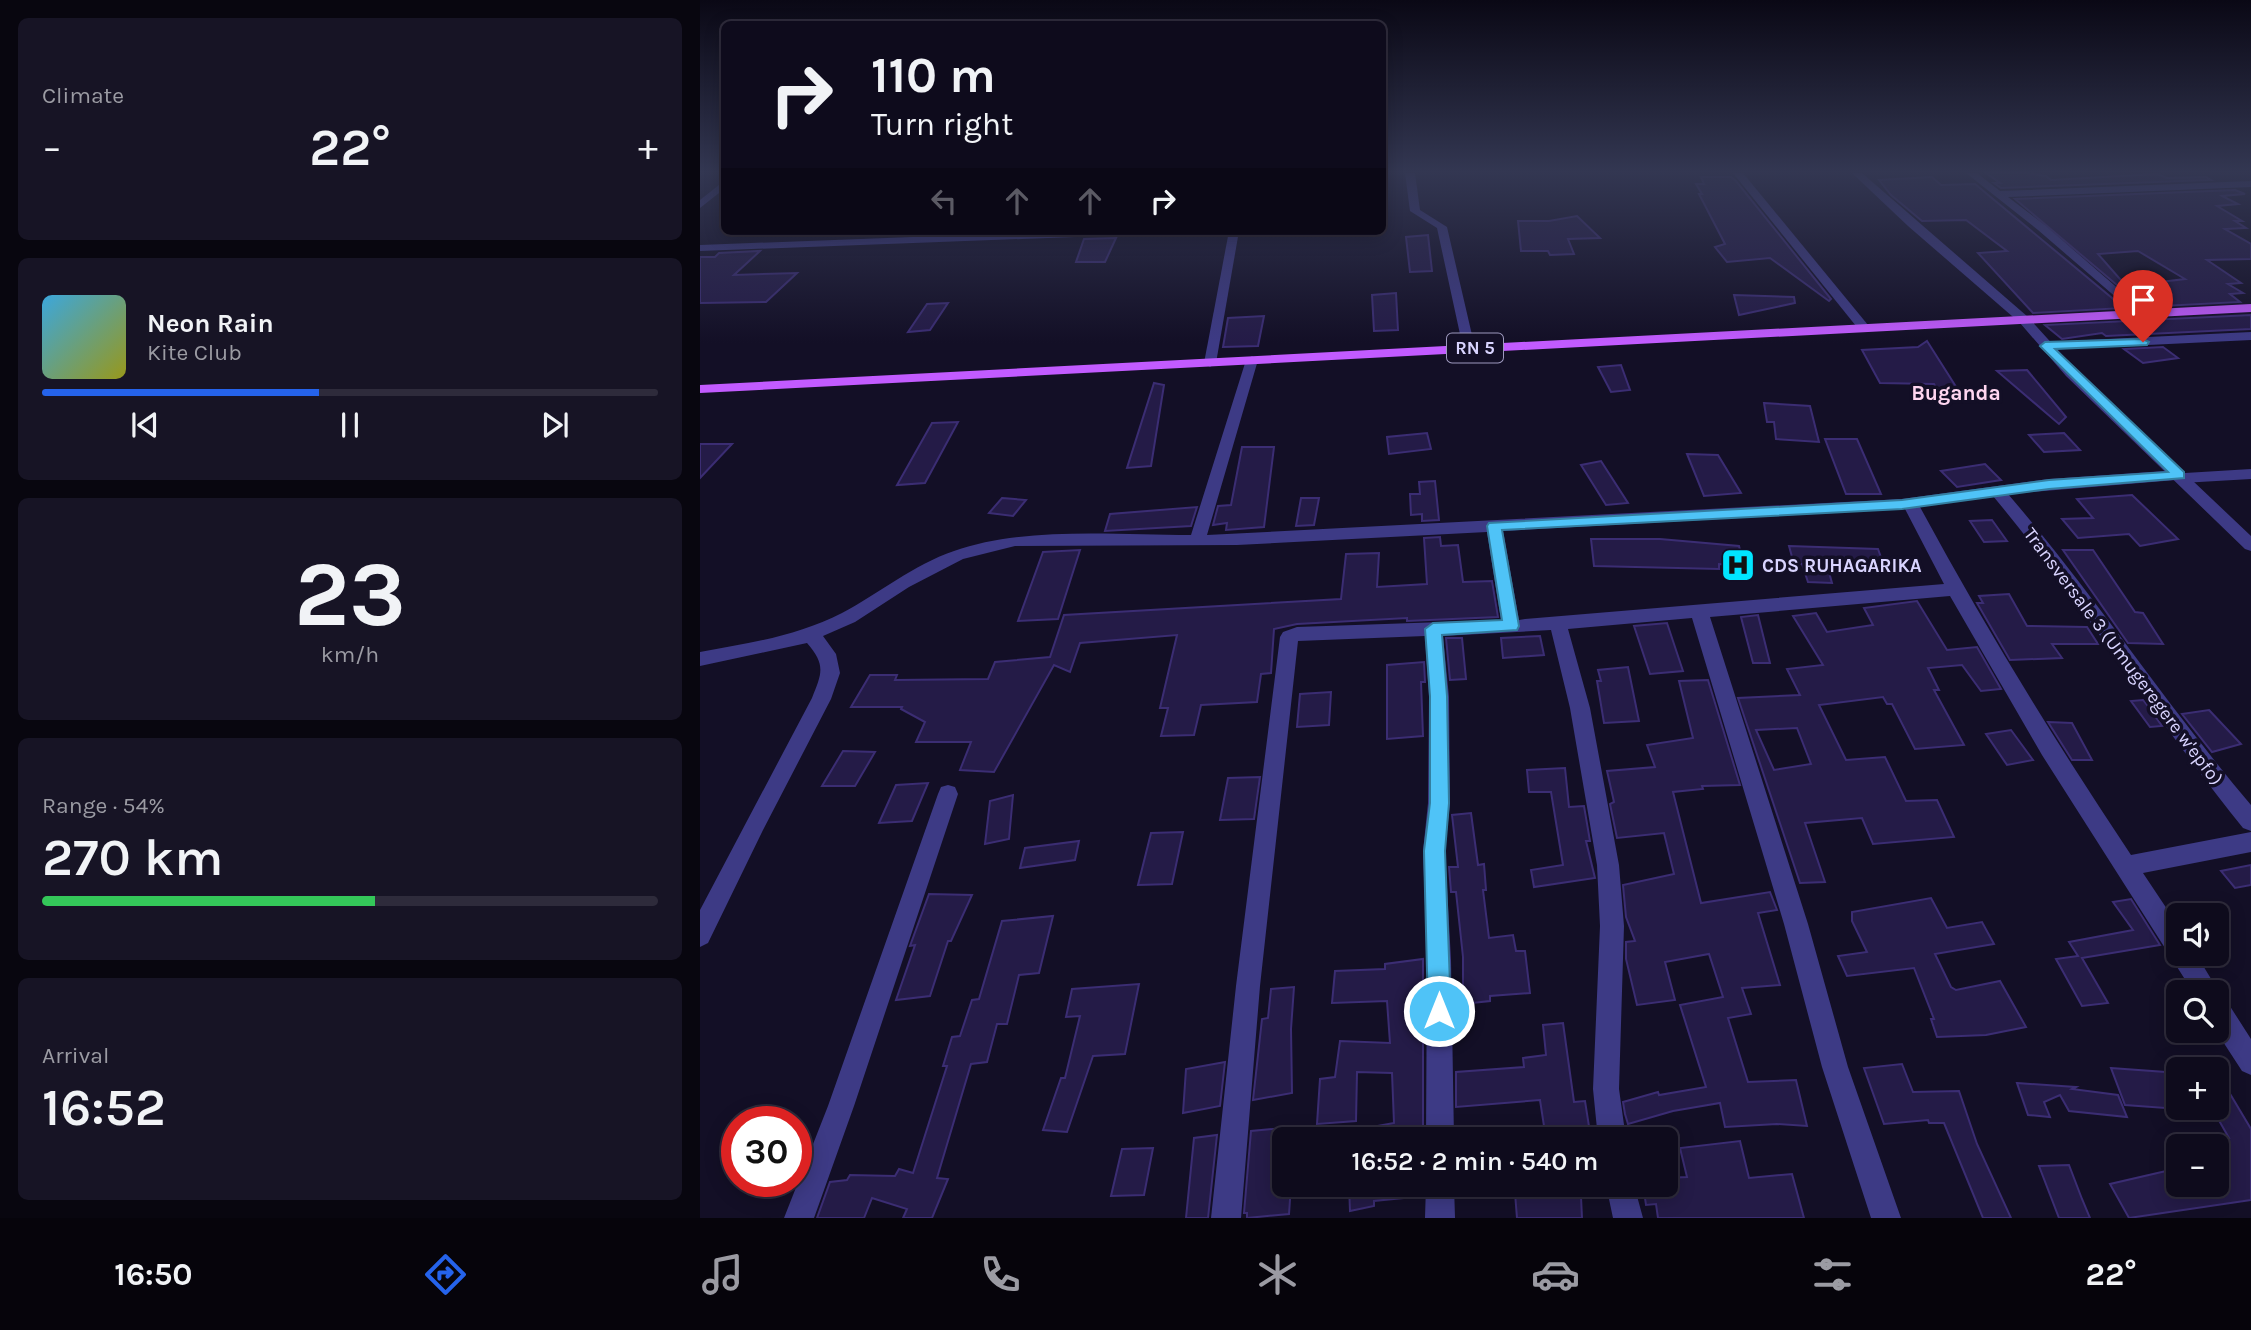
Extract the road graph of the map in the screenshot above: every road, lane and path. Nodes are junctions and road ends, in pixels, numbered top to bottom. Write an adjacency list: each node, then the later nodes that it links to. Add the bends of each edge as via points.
1 (1443, 230): 14 (street)
2 (1784, 230): 11 (street)
3 (1918, 230): 10 (street)
4 (2044, 230): 9 (street)
5 (1047, 235): 7 (street)
6 (1233, 235): 16 (street)
7 (700, 248)
8 (2251, 308): 9 (main road, RN 5)
9 (2140, 314): 10 (main road, RN 5)
10 (2024, 320): 11 (main road, RN 5); 13 (street)
11 (1864, 328): 14 (main road, RN 5)
12 (2251, 336): 13 (street)
13 (2045, 346): 19 (street)
14 (1469, 348): 15 (main road, RN 5)
15 (1252, 360): 16 (main road, RN 5); 23 (street)
16 (1210, 363): 17 (main road, RN 5)
17 (700, 389)
18 (2251, 474): 19 (street)
19 (2181, 476): 20 (street); 24 (street)
20 (1997, 491): 21 (street); 33 (street, Transversale 3 (Umugeregere w'epfo))
21 (1910, 503): 22 (street); 25 (street)
22 (1494, 526): 23 (street); 28 (street)
23 (1197, 541): 30 (street, via 1015,541 989,547 931,568)
24 (2251, 545)
25 (1955, 589): 26 (street); 35 (street, via 2049,749)
26 (1699, 611): 27 (street); 48 (street, via 1835,1067)
27 (1558, 623): 28 (street); 41 (street, via 1580,708 1608,865 1612,926 1606,1089)
28 (1511, 626): 29 (street)
29 (1433, 629): 40 (street, via 1439,723 1440,803 1434,851); 45 (street, via 1297,634 1287,641 1286,684 1248,986)
30 (810, 635): 31 (street); 37 (street, via 827,654 831,673)
31 (700, 659)
32 (948, 794): 44 (street)
33 (2251, 821)
34 (2251, 842): 35 (street)
35 (2126, 866): 36 (street)
36 (2166, 928)
37 (700, 935)
38 (2229, 1028): 39 (street)
39 (2251, 1062)
40 (1440, 1127)
41 (1611, 1127)
42 (1440, 1197): 46 (street)
43 (1623, 1197): 47 (street)
44 (799, 1218)
45 (1226, 1218)
46 (1440, 1218)
47 (1628, 1218)
48 (1886, 1218)

